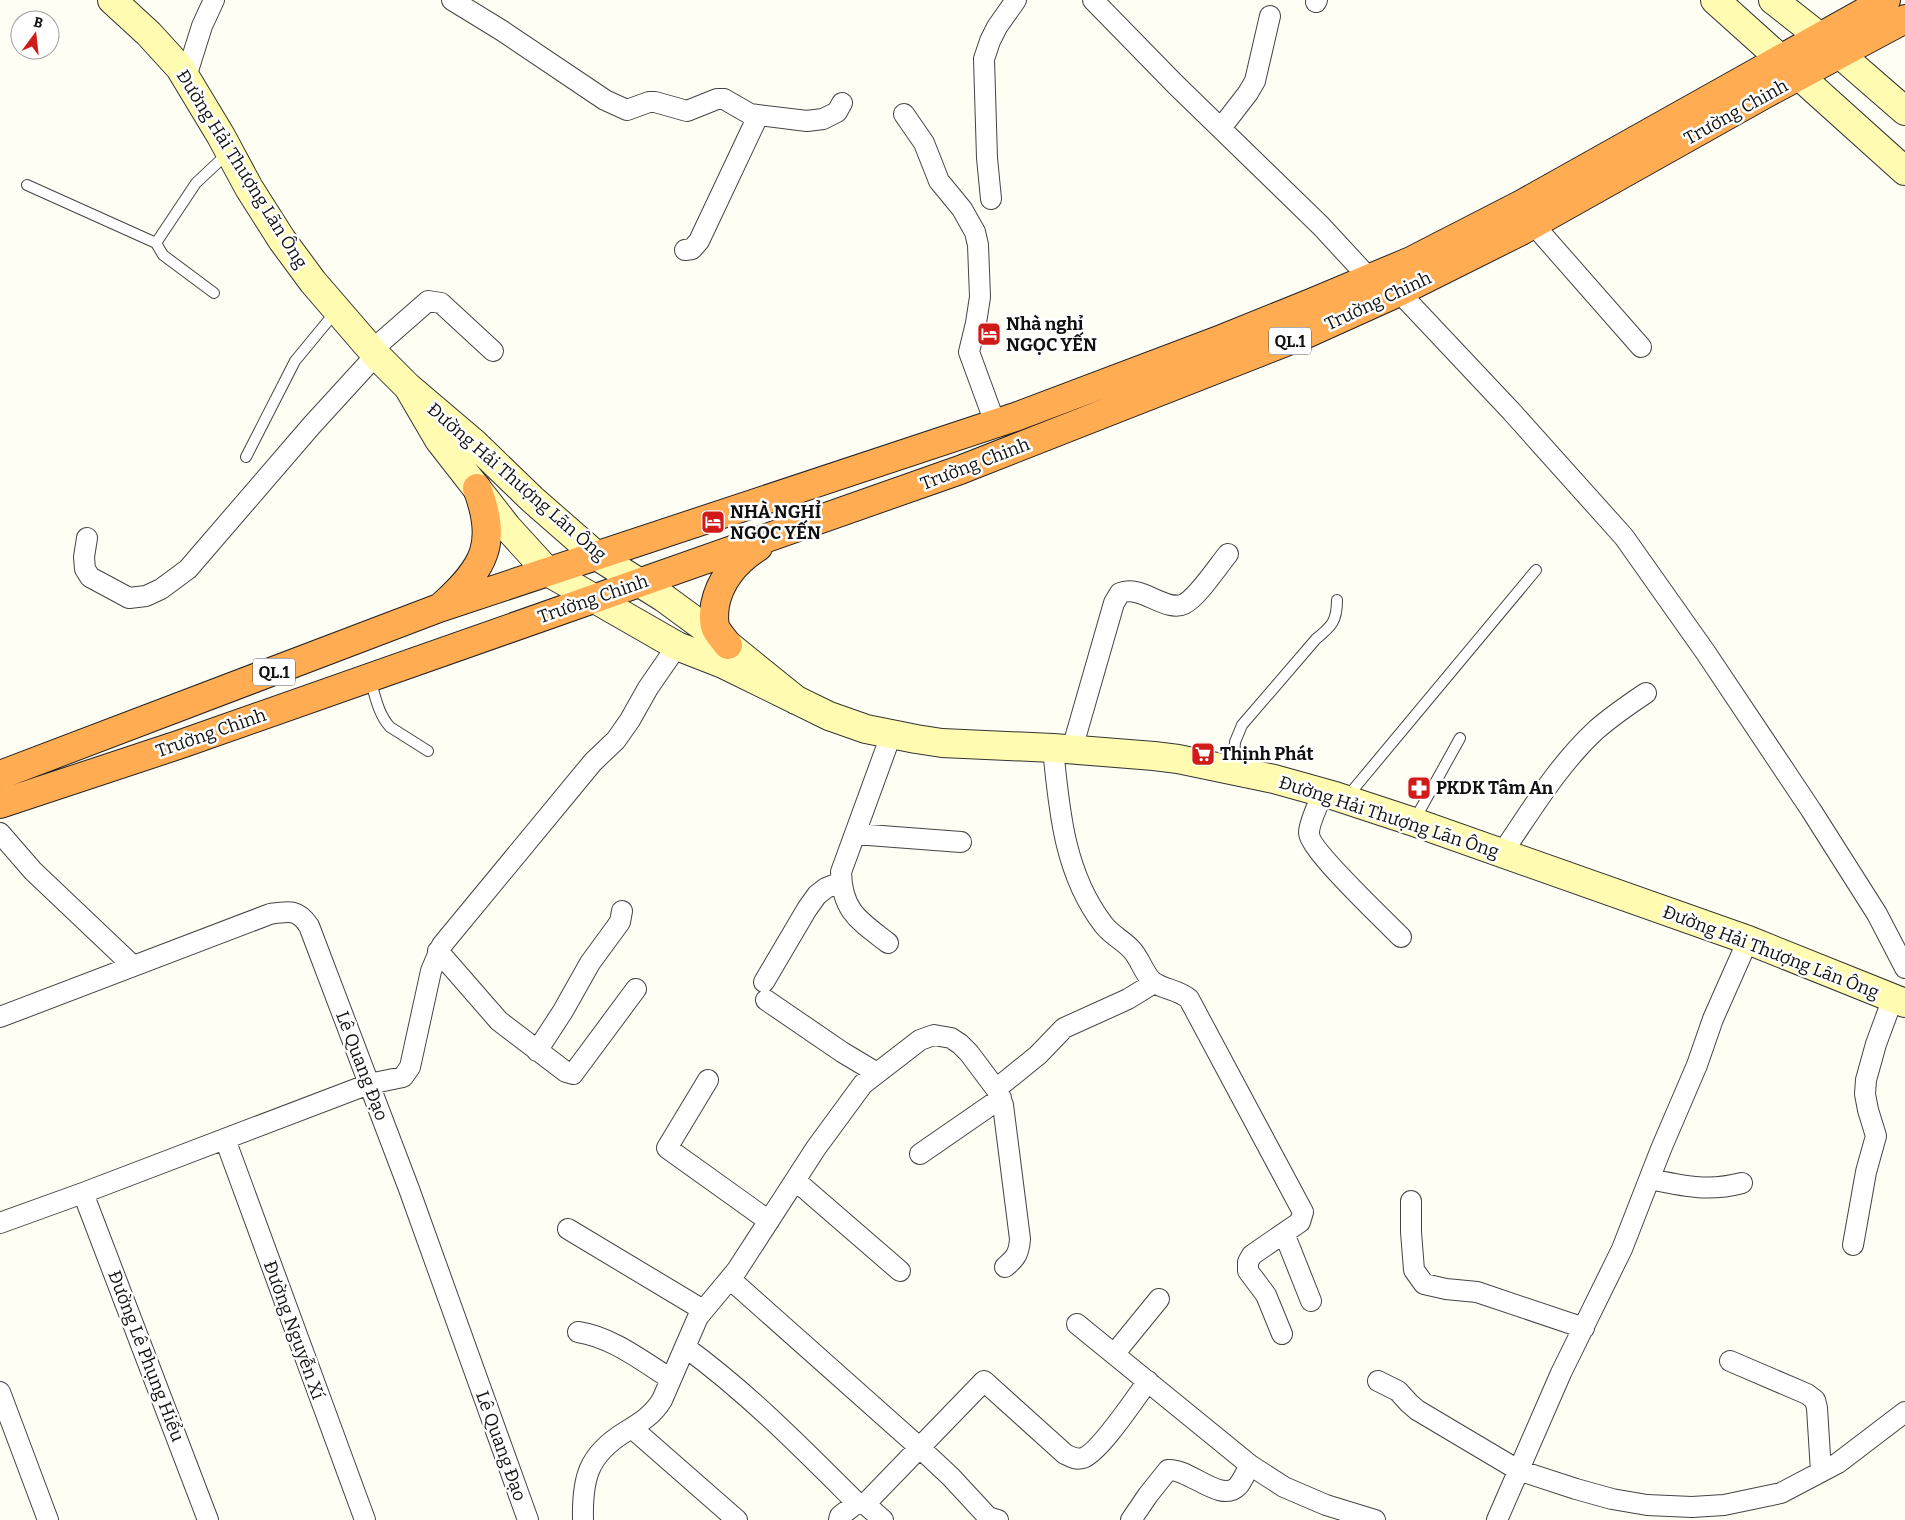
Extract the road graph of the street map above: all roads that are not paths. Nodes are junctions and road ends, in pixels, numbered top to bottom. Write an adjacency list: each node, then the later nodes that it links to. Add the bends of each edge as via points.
1 (112, 0): 14 (street, Đường Hải Thượng Lãn Ông, via 149,34)
2 (214, 0): 14 (street)
3 (452, 0): 19 (street, via 620,108 627,110 655,102 687,111 724,98)
4 (1016, 0): 24 (street, via 996,27 984,59)
5 (1093, 0): 20 (street)
6 (1715, 0): 13 (street)
7 (1773, 0): 11 (street)
8 (1886, 0): 11 (highway, Trường Chinh / QL.1)
9 (1270, 16): 20 (street, via 1255,81)
10 (1905, 19): 12 (highway, Trường Chinh / QL.1)
11 (1820, 37): 12 (street); 13 (highway, Trường Chinh / QL.1)
12 (1840, 56): 15 (highway, Trường Chinh / QL.1); 17 (street)
13 (1782, 58): 15 (street); 28 (highway, Trường Chinh / QL.1, via 1522,204)
14 (186, 76): 21 (street, Đường Hải Thượng Lãn Ông)
15 (1802, 76): 22 (street); 25 (highway, Trường Chinh / QL.1)
16 (842, 103): 19 (street, via 837,112 822,119 807,121)
17 (1905, 111)
18 (904, 114): 36 (street, via 929,151 939,181 976,232 980,297 969,352)
19 (758, 116): 27 (street, via 699,241 692,249)
20 (1221, 128): 28 (street)
21 (229, 151): 26 (lane, via 196,183); 31 (street, Đường Hải Thượng Lãn Ông, via 282,240)
22 (1905, 171)
23 (27, 186): 26 (lane)
24 (990, 199)
25 (1533, 224): 29 (highway, Trường Chinh / QL.1); 32 (street)
26 (156, 243): 30 (lane, via 163,255)
27 (685, 250)
28 (1370, 279): 36 (highway, Trường Chinh / QL.1, via 1226,338)
29 (1399, 292): 39 (highway, Trường Chinh / QL.1, via 1306,334 960,470); 74 (street, via 1624,537 1812,810 1877,914)
30 (214, 293)
31 (337, 309): 34 (street, Đường Hải Thượng Lãn Ông); 37 (lane, via 295,361)
32 (1641, 347)
33 (493, 351): 34 (street, via 441,303 428,301)
34 (374, 352): 35 (street, Đường Hải Thượng Lãn Ông); 40 (street, via 188,569 161,589 146,596 129,598 90,577 85,569)
35 (408, 387): 38 (street, Đường Hải Thượng Lãn Ông, via 439,440); 42 (street, Đường Hải Thượng Lãn Ông)
36 (995, 423): 42 (highway, Trường Chinh / QL.1)
37 (246, 457)
38 (477, 488): 44 (street, Đường Hải Thượng Lãn Ông); 48 (highway, via 488,526 483,553 469,580)
39 (780, 534): 45 (highway, Trường Chinh / QL.1); 49 (highway, via 744,556 728,574 717,595 716,628)
40 (87, 538)
41 (1228, 554): 56 (street, via 1184,604 1169,604 1132,591 1120,593)
42 (597, 556): 44 (highway, Trường Chinh / QL.1); 45 (street, Đường Hải Thượng Lãn Ông)
43 (1536, 570): 60 (lane)
44 (548, 572): 46 (street, Đường Hải Thượng Lãn Ông); 48 (highway, Trường Chinh / QL.1)
45 (639, 583): 46 (highway, Trường Chinh / QL.1); 49 (street, Đường Hải Thượng Lãn Ông)
46 (594, 599): 50 (street, Đường Hải Thượng Lãn Ông); 51 (highway, Trường Chinh / QL.1)
47 (1337, 600): 58 (lane, via 1337,614 1330,628 1316,639 1242,725 1234,742)
48 (439, 608): 59 (highway, Trường Chinh / QL.1)
49 (728, 645): 53 (street, Đường Hải Thượng Lãn Ông)
50 (677, 646): 53 (street, Đường Hải Thượng Lãn Ông, via 723,664); 72 (street, via 616,740 588,769)
51 (370, 678): 57 (lane, via 385,721); 61 (highway, Trường Chinh / QL.1)
52 (1646, 693): 66 (street, via 1615,714 1582,746 1547,788)
53 (796, 700): 54 (street, Đường Hải Thượng Lãn Ông, via 848,724)
54 (891, 735): 56 (street, Đường Hải Thượng Lãn Ông, via 942,743); 64 (street)
55 (1460, 738): 62 (lane)
56 (1063, 748): 58 (street, Đường Hải Thượng Lãn Ông, via 1178,758); 75 (street, via 1059,809 1067,847 1080,883 1103,924 1131,948)
57 (428, 751)
58 (1233, 770): 60 (street, Đường Hải Thượng Lãn Ông)
59 (0, 775)
60 (1334, 796): 62 (street, Đường Hải Thượng Lãn Ông); 69 (street, via 1309,832 1310,839)
61 (0, 804)
62 (1414, 822): 66 (street, Đường Hải Thượng Lãn Ông)
63 (0, 833): 73 (street, via 33,871)
64 (854, 834): 65 (street); 67 (street, via 843,865)
65 (961, 842)
66 (1502, 853): 70 (street, Đường Hải Thượng Lãn Ông)
67 (841, 882): 71 (street, via 851,912); 80 (street, via 817,896 765,991 842,1052)
68 (622, 911): 79 (street, via 620,922 595,956)
69 (1401, 937)
70 (1748, 940): 77 (street, Đường Hải Thượng Lãn Ông); 86 (street)
71 (888, 943)
72 (438, 952): 79 (street, via 499,1021); 82 (street, via 410,1067 403,1077)
73 (132, 966): 78 (street, Lê Quang Đạo); 82 (street, Lê Quang Đạo, via 270,914 296,913 309,926)
74 (1905, 968)
75 (1154, 983): 83 (street, via 1128,999 1064,1028); 94 (street, via 1189,999 1287,1180 1303,1212 1300,1222)
76 (636, 989): 79 (street, via 573,1074)
77 (1899, 1001): 95 (street, via 1876,1044 1866,1080 1865,1094 1876,1136)
78 (0, 1017)
79 (537, 1051)
80 (877, 1073): 83 (street, via 920,1040 944,1035 969,1053); 87 (street, via 863,1084 840,1114)
81 (708, 1080): 91 (street, via 667,1148)
82 (369, 1084): 84 (street); 123 (street, Lê Quang Đạo)
83 (998, 1094): 85 (street); 96 (street, via 1020,1239 1016,1258)
84 (225, 1139): 89 (street); 122 (street, Đường Nguyễn Xí)
85 (920, 1154)
86 (1650, 1179): 88 (street, via 1702,1188); 103 (street, via 1622,1249)
87 (796, 1180): 91 (street); 97 (street)
88 (1742, 1183)
89 (83, 1193): 92 (street); 121 (street, Đường Lê Phụng Hiểu)
90 (1411, 1201): 103 (street, via 1414,1270 1424,1284 1477,1292)
91 (769, 1221): 98 (street)
92 (0, 1223)
93 (568, 1230): 101 (street)
94 (1284, 1233): 100 (street); 105 (street, via 1252,1255 1248,1262 1248,1271 1266,1295)
95 (1853, 1245)
96 (1005, 1267)
97 (900, 1271)
98 (730, 1279): 101 (street); 115 (street)
99 (1159, 1299): 107 (street)
100 (1311, 1301)
101 (703, 1310): 106 (street)
102 (1077, 1324): 107 (street)
103 (1584, 1328): 117 (street)
104 (578, 1332): 109 (street, via 592,1334 614,1344)
105 (1282, 1334)
106 (685, 1347): 109 (street); 119 (street, via 788,1434)
107 (1114, 1353): 110 (street)
108 (1730, 1361): 118 (street, via 1815,1400)
109 (671, 1379): 114 (street, via 657,1408)
110 (1148, 1381): 115 (street, via 1100,1445 1083,1458 1074,1459 1065,1454 984,1381); 116 (street)
111 (1378, 1381): 117 (street, via 1398,1391 1417,1410)
112 (0, 1392): 120 (street)
113 (1905, 1412): 118 (street, via 1838,1463)
114 (632, 1428): 124 (street, via 600,1452 593,1464 582,1494); 125 (street)
115 (920, 1448): 119 (street); 128 (street, via 988,1516)
116 (1250, 1465): 129 (street, via 1238,1485 1226,1491 1217,1490 1179,1471 1168,1470); 130 (street, via 1326,1505)
117 (1518, 1470): 118 (street, via 1612,1499 1707,1510 1781,1493); 131 (street)
118 (1821, 1472)
119 (861, 1504): 126 (street, via 840,1516); 127 (street)
120 (48, 1520)
121 (208, 1520)
122 (365, 1520)
123 (528, 1520)
124 (583, 1520)
125 (737, 1520)
126 (839, 1520)
127 (883, 1520)
128 (998, 1520)
129 (1131, 1520)
130 (1375, 1520)
131 (1498, 1520)

